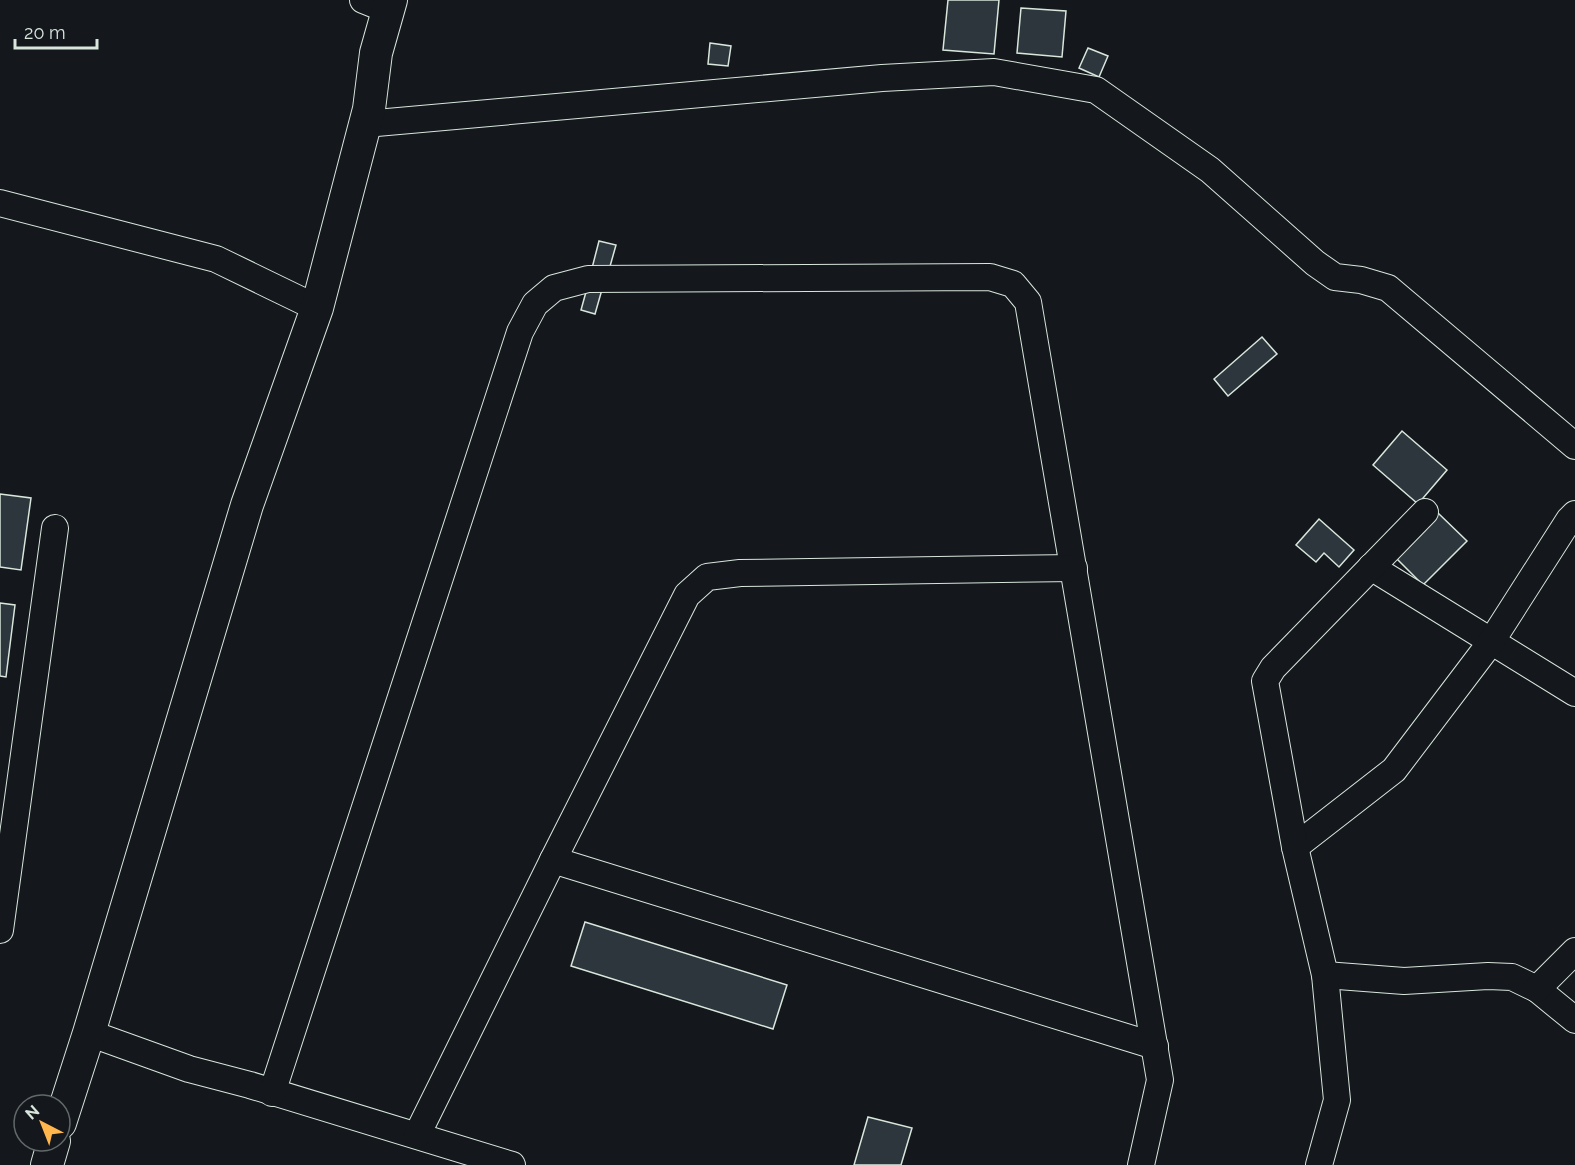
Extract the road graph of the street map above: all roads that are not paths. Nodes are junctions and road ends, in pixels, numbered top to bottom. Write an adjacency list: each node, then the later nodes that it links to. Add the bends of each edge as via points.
1 (381, 3): 2 (street)
2 (365, 124): 4 (street); 5 (street, via 983,72 1096,90 1210,170 1335,277 1388,288)
3 (0, 203): 4 (street, via 216,259)
4 (317, 308): 21 (street, via 247,505)
5 (1575, 446)
6 (1425, 512): 10 (street)
7 (1575, 514): 9 (street)
8 (55, 528): 16 (street)
9 (1567, 543): 12 (street)
10 (1371, 567): 12 (street); 14 (street, via 1265,681)
11 (1074, 568): 15 (street, via 740,573 707,577 687,595); 22 (street); 24 (street, via 1028,302 1013,284 990,277 588,279 554,288 535,304 520,332)
12 (1491, 642): 13 (street); 14 (street, via 1394,770)
13 (1575, 693)
14 (1294, 847): 18 (street)
15 (553, 860): 22 (street); 25 (street)
16 (0, 930)
17 (1575, 951): 19 (street)
18 (1325, 975): 19 (street, via 1404,981 1512,977); 28 (street, via 1337,1100)
19 (1537, 990): 20 (street)
20 (1575, 1020)
21 (89, 1033): 23 (street); 24 (street, via 189,1069)
22 (1155, 1046): 27 (street, via 1160,1080)
23 (70, 1093)
24 (272, 1093): 25 (street)
25 (417, 1135): 26 (street)
26 (512, 1165)
27 (1142, 1165)
28 (1319, 1165)

